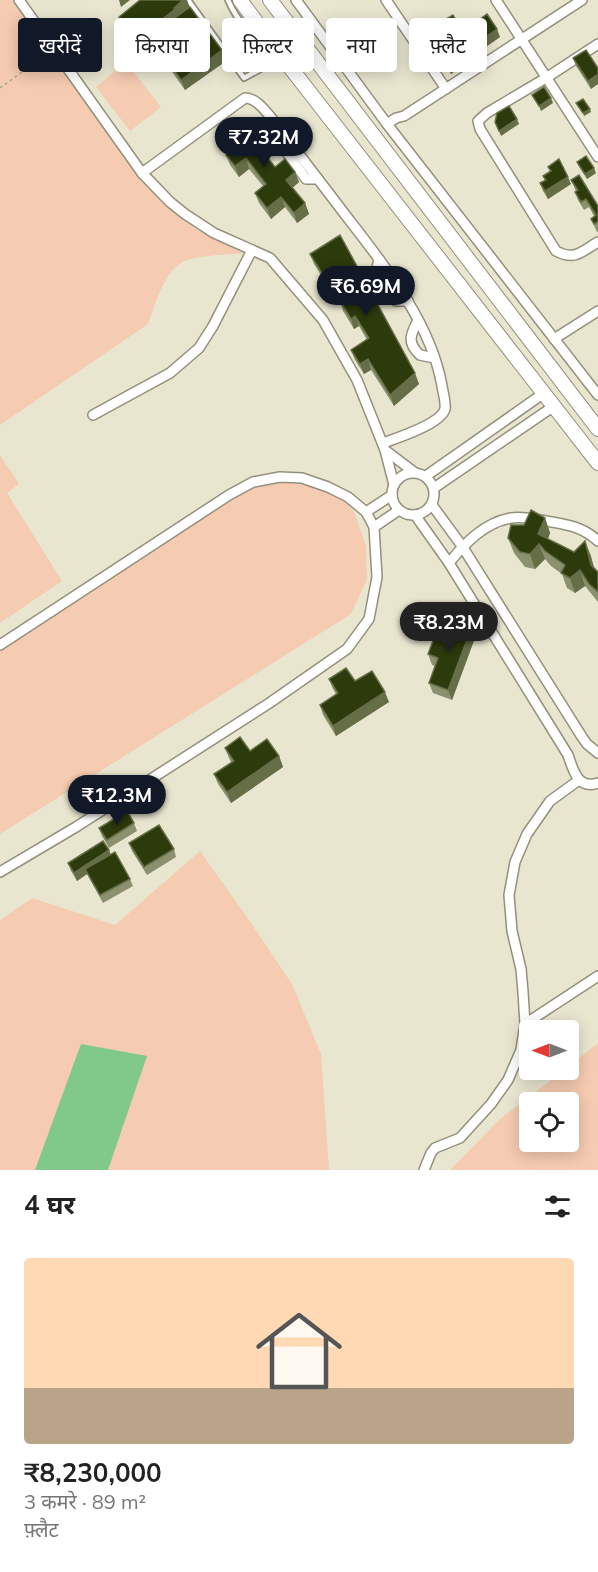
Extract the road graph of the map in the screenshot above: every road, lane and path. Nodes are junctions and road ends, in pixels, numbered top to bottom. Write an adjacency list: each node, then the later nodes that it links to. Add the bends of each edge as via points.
1 (19, 0): 27 (street)
2 (188, 0): 16 (lane)
3 (228, 0): 12 (lane)
4 (240, 0): 13 (street)
5 (270, 0): 11 (street)
6 (275, 0): 11 (lane)
7 (296, 0): 24 (street)
8 (386, 0): 23 (street)
9 (496, 0): 14 (street)
10 (582, 0): 14 (street)
11 (283, 17): 38 (street)
12 (239, 18)
13 (253, 18)
14 (522, 40): 21 (street); 23 (street)
15 (598, 44): 21 (street)
16 (222, 48)
17 (22, 72): 22 (path)
18 (239, 72): 19 (lane, via 243,78)
19 (254, 72)
20 (294, 72): 34 (street)
21 (546, 78): 25 (street); 28 (street, via 487,113 478,121 480,129 556,251 576,255)
22 (1, 86)
23 (446, 89): 24 (street, via 404,116 400,124)
24 (390, 127): 32 (street)
25 (595, 146): 26 (street)
26 (598, 157)
27 (142, 173): 29 (street, via 185,214 214,233); 31 (street, via 245,98 254,100 284,135 285,150 306,179 318,179 379,259 376,272 396,301 408,302)
28 (598, 242)
29 (252, 250): 37 (street, via 199,348 170,373); 41 (street, via 270,258 323,320 357,380)
30 (598, 311): 32 (street)
31 (418, 320): 33 (street); 33 (street, via 412,345 420,355)
32 (554, 339): 35 (street)
33 (434, 358): 41 (street, via 445,400 442,415)
34 (544, 393): 36 (street); 39 (street)
35 (598, 394)
36 (554, 406): 40 (street); 42 (street)
37 (93, 415)
38 (598, 429)
39 (491, 431): 40 (street); 44 (street)
40 (498, 444): 45 (street)
41 (384, 446): 43 (street); 46 (street)
42 (598, 464)
43 (414, 472): 44 (street); 46 (street, via 402,475)
44 (426, 476): 45 (street)
45 (434, 488): 47 (street)
46 (393, 490): 48 (street); 49 (street)
47 (432, 505): 50 (street); 53 (street)
48 (399, 510): 50 (street); 51 (street)
49 (366, 513): 51 (street); 55 (street, via 348,497 302,478 254,482)
50 (415, 515): 54 (street)
51 (374, 527): 59 (street, via 377,578 369,619 347,649 258,711)
52 (598, 541): 53 (street, via 571,525 512,518 483,529)
53 (462, 546): 54 (street); 56 (street, via 582,737)
54 (448, 563): 57 (street, via 568,755)
55 (0, 645)
56 (598, 753)
57 (579, 780): 58 (street, via 585,784); 61 (street, via 550,801 527,834 515,862 509,895)
58 (598, 783)
59 (0, 872)
60 (598, 976): 62 (street)
61 (525, 1020)
62 (531, 1020)
63 (519, 1055): 64 (street, via 491,1104 460,1138 435,1148)
64 (424, 1170)

